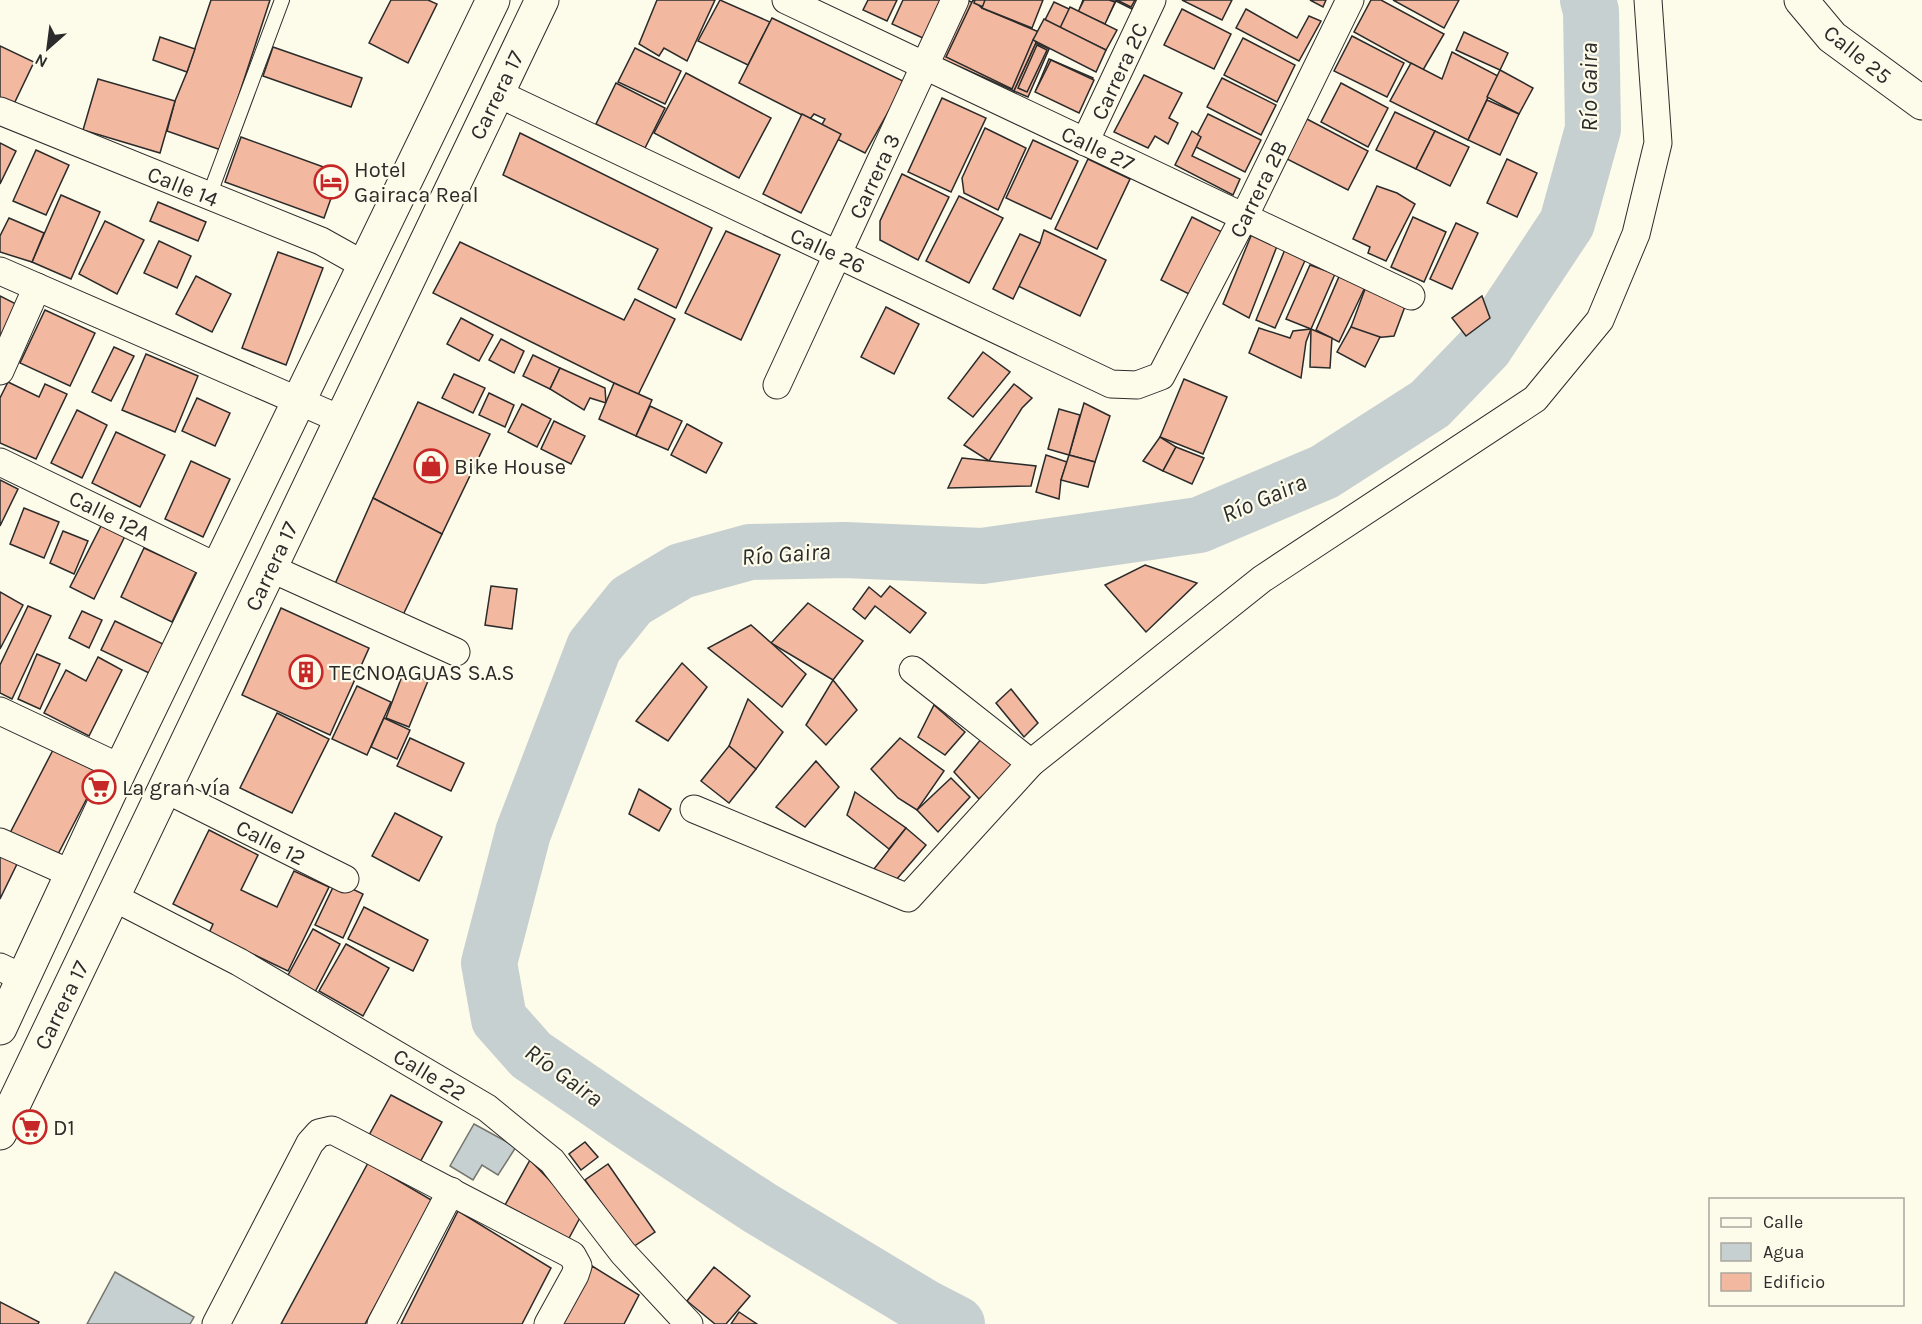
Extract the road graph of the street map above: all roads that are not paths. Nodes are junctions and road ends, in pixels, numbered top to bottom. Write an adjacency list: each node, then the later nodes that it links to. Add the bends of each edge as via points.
1 (282, 0): 15 (lane)
2 (493, 0): 18 (main road, Carrera 17)
3 (542, 0): 11 (main road, Carrera 17)
4 (786, 0): 10 (street, Calle 27)
5 (955, 0): 10 (street, Carrera 3)
6 (1152, 0): 14 (street, Carrera 2C)
7 (1350, 0): 16 (street, Carrera 2B)
8 (1648, 0): 33 (street, via 1658,142 1636,234 1600,320 1535,399 1262,579)
9 (1801, 0): 12 (main road, Calle 25, via 1832,37)
10 (925, 66): 14 (street, Calle 27); 17 (street, Carrera 3)
11 (497, 93): 17 (street, Calle 26); 26 (main road, Carrera 17)
12 (1922, 103)
13 (0, 111): 15 (street, Calle 14)
14 (1085, 142): 16 (street, Calle 27)
15 (209, 196): 18 (street, Calle 14, via 321,241)
16 (1245, 217): 21 (street, Calle 27); 23 (street, Carrera 2B)
17 (837, 254): 23 (street, Calle 26, via 1111,384 1137,385); 24 (street, Carrera 3)
18 (364, 265): 25 (main road, Carrera 17)
19 (0, 271): 20 (street)
20 (37, 287): 22 (street); 25 (street)
21 (1410, 296)
22 (0, 370)
23 (1161, 376)
24 (777, 385)
25 (298, 400): 26 (street); 28 (main road, Carrera 17)
26 (340, 419): 29 (main road, Carrera 17)
27 (0, 462): 28 (street, Calle 12A)
28 (219, 568): 34 (main road, Carrera 17)
29 (270, 568): 30 (street); 35 (main road, Carrera 17)
30 (456, 652)
31 (913, 670): 33 (street)
32 (0, 711): 34 (street)
33 (1031, 764): 36 (street, via 908,898)
34 (121, 768): 38 (main road, Carrera 17)
35 (165, 789): 39 (street, Calle 12); 40 (main road, Carrera 17)
36 (694, 809)
37 (0, 842): 38 (street)
38 (72, 874): 41 (main road, Carrera 17)
39 (345, 879)
40 (113, 897): 43 (main road, Carrera 17); 48 (street, Calle 22, via 239,962 487,1107 552,1161 623,1253)
41 (12, 973): 42 (main road, Carrera 17)
42 (0, 1028)
43 (0, 1133)
44 (451, 1191): 45 (street, via 332,1130 320,1133 310,1143); 46 (street); 47 (street, via 572,1256 578,1266 575,1275)
45 (216, 1324)
46 (381, 1324)
47 (548, 1324)
48 (689, 1324)

